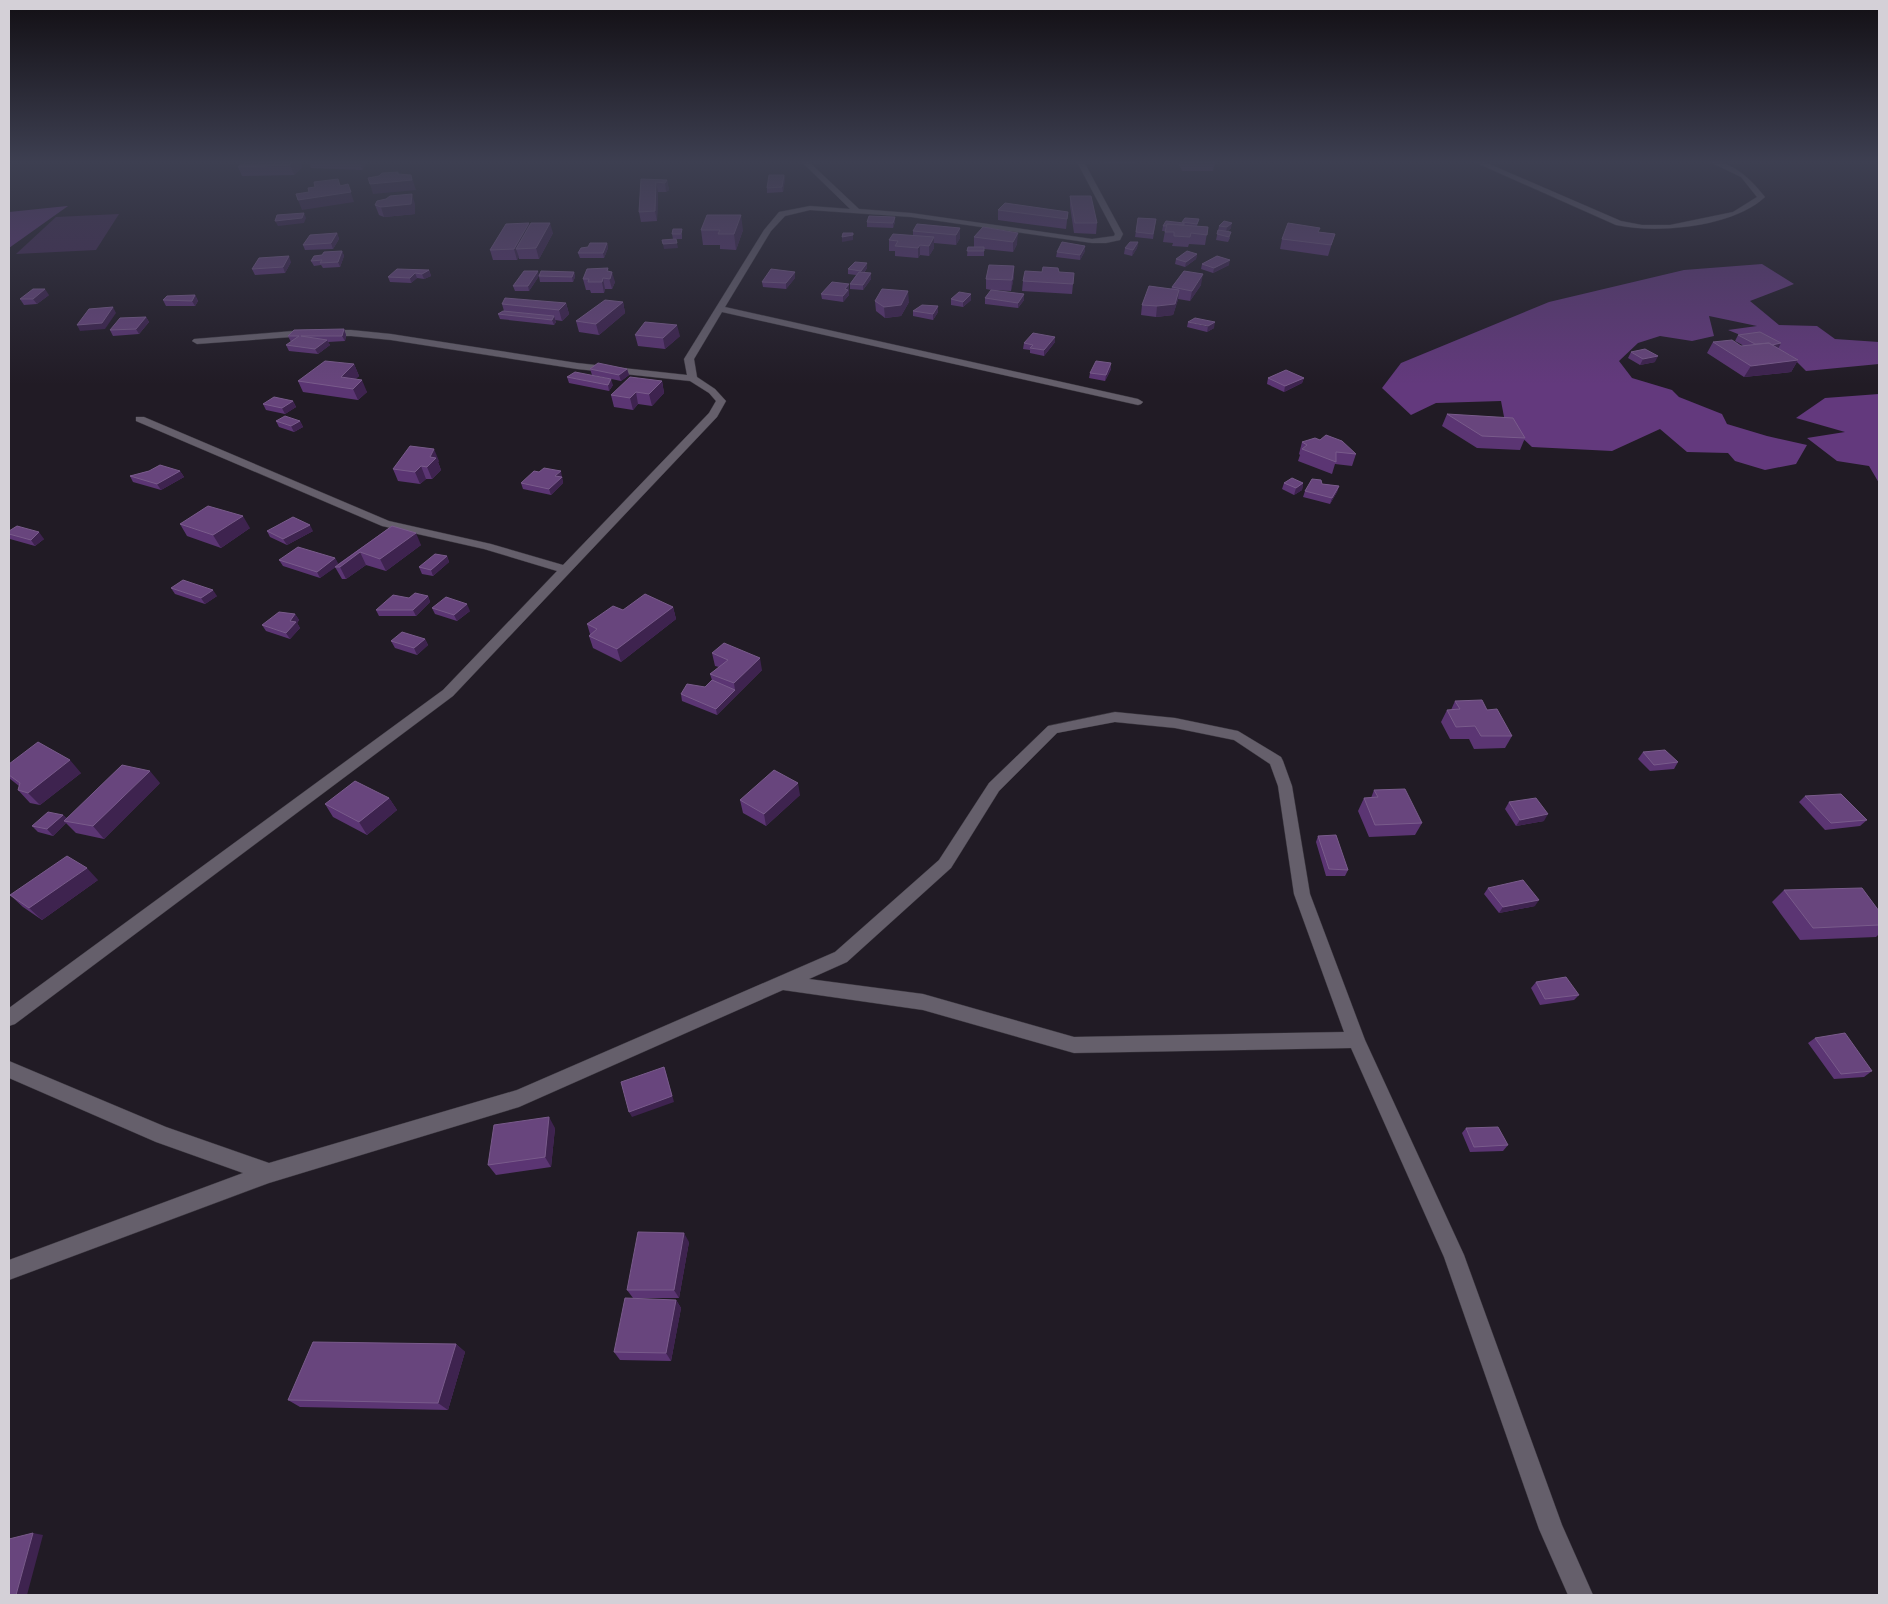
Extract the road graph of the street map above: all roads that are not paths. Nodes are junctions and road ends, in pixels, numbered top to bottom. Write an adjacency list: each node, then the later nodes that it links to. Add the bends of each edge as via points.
1 (765, 235): 4 (street)
2 (1049, 235): 3 (street, via 1106,241)
3 (1119, 235)
4 (720, 309): 6 (street, via 689,359); 7 (street)
5 (197, 341): 6 (street, via 351,333 577,366)
6 (692, 378): 9 (street, via 721,401 713,415)
7 (1138, 402)
8 (140, 419): 9 (street, via 386,524 488,546)
9 (567, 570): 11 (street, via 448,693)
10 (783, 982): 12 (street, via 923,1002 1074,1045); 12 (street, via 841,957 946,864 994,787 1053,730 1115,717 1175,723 1238,736 1276,760 1285,786 1302,894); 14 (street, via 519,1098)
11 (9, 1018)
12 (1356, 1040): 16 (street, via 1454,1255 1551,1529)
13 (9, 1069): 14 (street, via 163,1135)
14 (269, 1173): 15 (street)
15 (9, 1270)
16 (1581, 1595)

